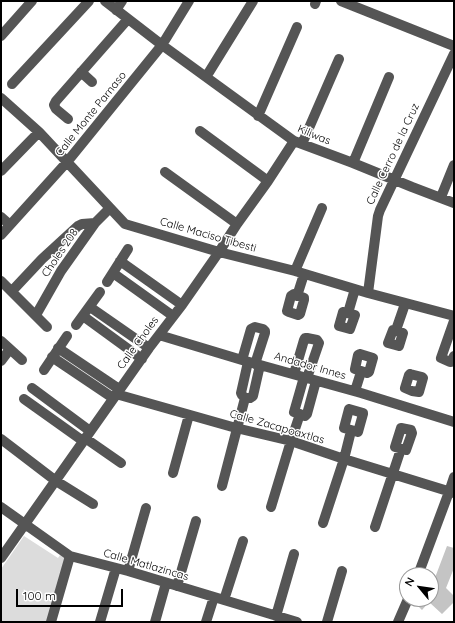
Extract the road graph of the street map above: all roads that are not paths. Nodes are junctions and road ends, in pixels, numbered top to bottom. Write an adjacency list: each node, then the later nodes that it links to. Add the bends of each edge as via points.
1 (32, 1): 10 (street)
2 (89, 1): 19 (street)
3 (105, 1): 7 (street, Kiliwas)
4 (189, 1): 11 (street, Calle Monte Parnaso)
5 (253, 1): 16 (street)
6 (341, 1): 12 (street)
7 (119, 5): 8 (street, Kiliwas)
8 (128, 19): 11 (street, Kiliwas); 15 (street)
9 (297, 27): 21 (street)
10 (1, 36)
11 (162, 45): 16 (street, Kiliwas); 26 (street, Calle Monte Parnaso)
12 (454, 46)
13 (454, 54): 31 (street, Calle Cerro de la Cruz)
14 (338, 59): 25 (street, Calle Choles)
15 (81, 72): 18 (street); 22 (street, via 54,105)
16 (206, 77): 21 (street, Kiliwas)
17 (389, 77): 27 (street)
18 (92, 82)
19 (12, 84)
20 (1, 98): 24 (street, Calle Maciso Tibesti)
21 (258, 116): 25 (street, Kiliwas)
22 (68, 120)
23 (200, 131): 32 (street)
24 (38, 132): 26 (street, Calle Maciso Tibesti); 29 (street)
25 (298, 143): 27 (street, Kiliwas); 32 (street, Calle Choles)
26 (67, 162): 35 (street, Calle Maciso Tibesti); 40 (street, Calle Monte Parnaso)
27 (353, 163): 31 (street, Kiliwas)
28 (454, 165): 33 (street)
29 (3, 166)
30 (165, 172): 39 (street)
31 (394, 180): 33 (street, Kiliwas); 52 (street, Calle Cerro de la Cruz, via 378,216)
32 (268, 181): 39 (street, Calle Choles)
33 (441, 197): 34 (street, Kiliwas)
34 (454, 203)
35 (110, 208): 38 (street, Choles 208); 43 (street, Calle Maciso Tibesti, via 128,225)
36 (322, 208): 45 (street)
37 (1, 216): 40 (street)
38 (95, 223): 50 (street, via 78,226); 58 (street, Choles 208, via 61,271)
39 (236, 224): 43 (street, Calle Choles)
40 (10, 225): 41 (street, Calle Monte Parnaso)
41 (1, 235)
42 (128, 249): 44 (street)
43 (219, 252): 45 (street, Calle Maciso Tibesti); 55 (street, Calle Choles)
44 (120, 261): 46 (street); 55 (street)
45 (300, 272): 49 (street, Calle Maciso Tibesti); 53 (street)
46 (113, 273): 48 (street); 60 (street)
47 (1, 281): 50 (street)
48 (107, 282)
49 (355, 289): 52 (street, Calle Maciso Tibesti); 57 (street)
50 (12, 291): 58 (street)
51 (100, 292): 56 (street)
52 (368, 293): 54 (street, Calle Maciso Tibesti)
53 (297, 296)
54 (405, 304): 61 (street, Calle Maciso Tibesti); 65 (street)
55 (182, 305): 60 (street, Calle Choles)
56 (90, 307): 59 (street); 71 (street)
57 (348, 313)
58 (36, 315): 64 (street)
59 (83, 316): 63 (street); 75 (street)
60 (173, 316): 66 (street, Calle Choles)
61 (454, 316)
62 (454, 320): 69 (street)
63 (76, 325)
64 (47, 327)
65 (396, 330)
66 (159, 335): 71 (street, Calle Choles); 78 (street, Andador Innes)
67 (68, 336): 70 (street)
68 (1, 341): 72 (street)
69 (450, 346): 73 (street, via 441,358 451,362)
70 (58, 348): 74 (street); 84 (street)
71 (149, 348): 75 (street, Calle Choles)
72 (10, 349): 76 (street); 77 (street)
73 (454, 356)
74 (52, 357): 79 (street); 84 (street)
75 (142, 358): 84 (street, Calle Choles)
76 (22, 360)
77 (1, 361)
78 (251, 362): 81 (street, Andador Innes); 88 (street, via 253,396 245,398)
79 (44, 370)
80 (361, 372): 83 (street)
81 (305, 377): 83 (street, Andador Innes); 92 (street, via 307,414 300,414)
82 (412, 391): 85 (street)
83 (355, 392): 85 (street, Andador Innes)
84 (116, 394): 86 (street, Calle Zacapoaxtlas); 90 (street, Calle Choles)
85 (407, 407): 87 (street, Andador Innes)
86 (189, 415): 88 (street, Calle Zacapoaxtlas); 96 (street)
87 (454, 422)
88 (236, 428): 92 (street, Calle Zacapoaxtlas); 100 (street)
89 (351, 431): 94 (street)
90 (86, 436): 90 (street, via 22,402 34,385); 95 (street); 99 (street, Calle Choles)
91 (1, 440): 99 (street)
92 (291, 441): 94 (street, Calle Zacapoaxtlas); 104 (street)
93 (401, 449): 97 (street)
94 (344, 459): 97 (street, Calle Zacapoaxtlas); 107 (street)
95 (121, 463)
96 (173, 473)
97 (393, 474): 101 (street, Calle Zacapoaxtlas); 109 (street)
98 (454, 477): 101 (street)
99 (56, 481): 102 (street); 108 (street, Calle Choles)
100 (222, 486)
101 (452, 492): 114 (street)
102 (93, 504)
103 (1, 507): 108 (street, Calle Matlazincas)
104 (271, 507)
105 (146, 508): 117 (street)
106 (196, 521): 119 (street)
107 (323, 523)
108 (25, 524): 112 (street, Calle Matlazincas); 113 (street, Calle Choles)
109 (375, 527)
110 (243, 541): 120 (street)
111 (294, 554): 122 (street)
112 (70, 556): 115 (street, Calle Matlazincas); 124 (street)
113 (1, 558)
114 (421, 567)
115 (116, 568): 117 (street, Calle Matlazincas); 125 (street)
116 (342, 571): 129 (street)
117 (128, 572): 118 (street, Calle Matlazincas)
118 (166, 583): 119 (street, Calle Matlazincas); 126 (street)
119 (178, 586): 120 (street, Calle Matlazincas)
120 (219, 598): 123 (street, Calle Matlazincas); 127 (street)
121 (405, 607): 130 (street)
122 (276, 616): 123 (street, Calle Matlazincas); 128 (street, Calle Matlazincas)
123 (265, 618)
124 (52, 622)
125 (100, 622)
126 (155, 622)
127 (206, 622)
128 (297, 622)
129 (327, 622)
130 (398, 622)

